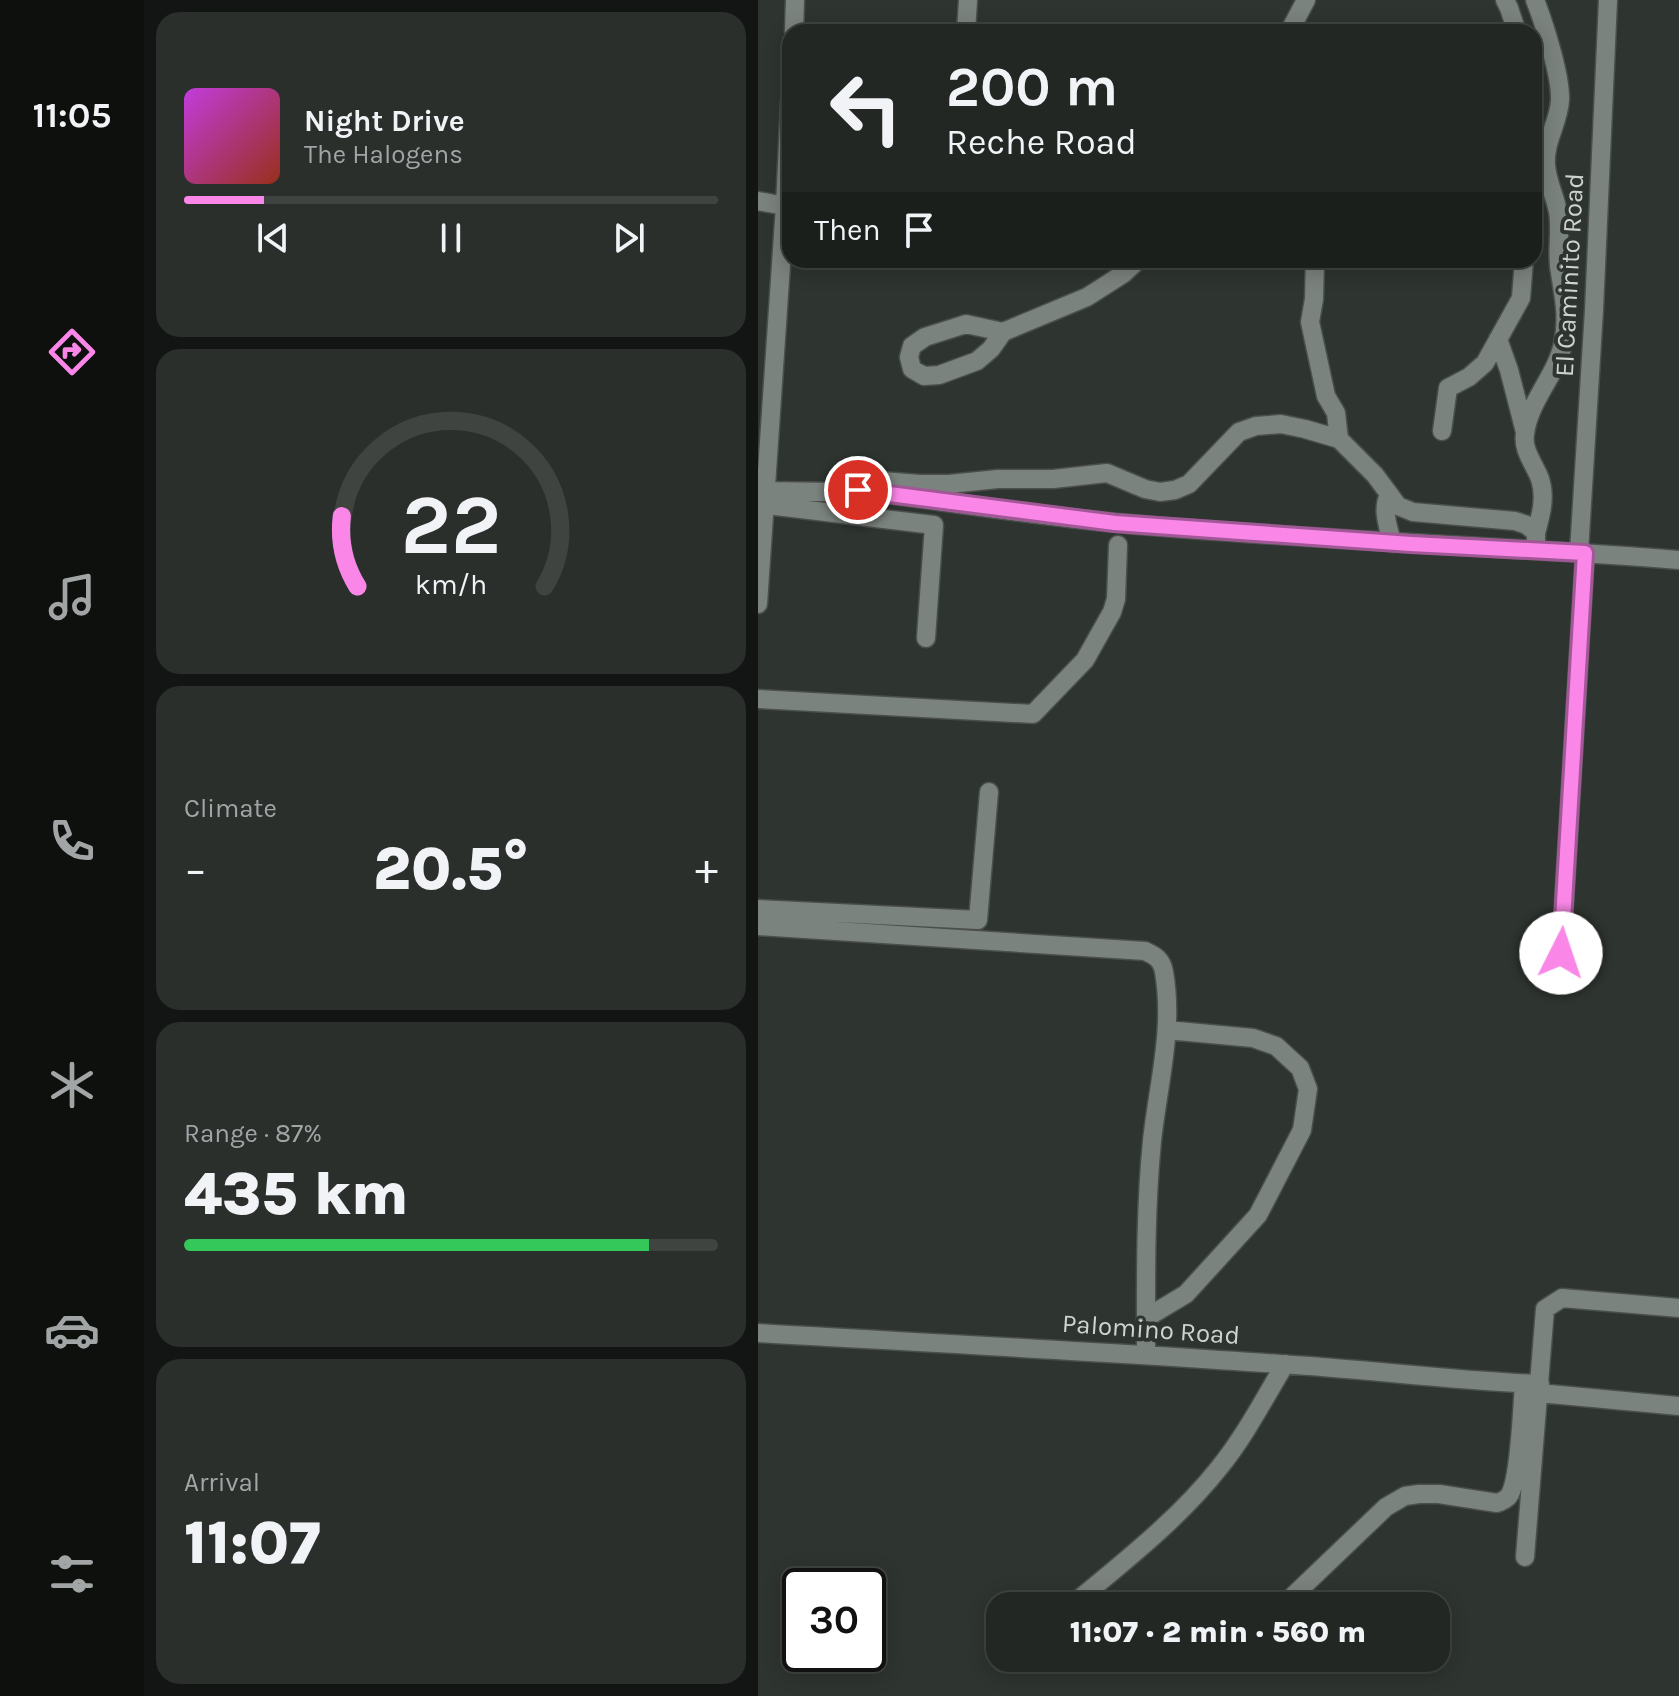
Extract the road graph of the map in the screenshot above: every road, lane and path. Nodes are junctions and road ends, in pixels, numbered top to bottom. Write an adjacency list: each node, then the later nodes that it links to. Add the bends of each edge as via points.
1 (795, 0): 7 (street)
2 (968, 0): 8 (street)
3 (1306, 0): 9 (street)
4 (1505, 0): 10 (street)
5 (1535, 0): 20 (street, via 1560,98 1545,159 1560,223 1566,316 1557,363)
6 (1608, 0): 28 (street, El Caminito Road)
7 (794, 24)
8 (966, 24)
9 (1293, 24)
10 (1514, 24)
11 (758, 201): 12 (street)
12 (782, 205)
13 (782, 246): 24 (street)
14 (1129, 268): 17 (street, via 1087,297)
15 (1315, 268): 21 (street, via 1310,322)
16 (1523, 268): 18 (street, via 1521,298)
17 (1003, 332): 17 (street, via 977,361 939,375 924,376 912,369 912,346 925,337 966,324)
18 (1498, 339): 19 (street, via 1485,363 1448,388); 20 (street)
19 (1442, 431)
20 (1525, 433): 25 (street, via 1543,496)
21 (1339, 439): 22 (street, via 1281,424 1256,426 1239,432 1189,484 1160,492 1107,473 949,484 881,481); 23 (street)
22 (858, 490): 24 (street); 26 (street, via 1115,523)
23 (1389, 495): 25 (street, via 1413,512 1515,521 1527,525); 26 (street, via 1385,509)
24 (763, 500): 30 (street); 31 (street, via 934,525)
25 (1536, 541): 26 (street); 28 (street)
26 (1392, 543)
27 (1118, 545): 32 (street, via 1112,612 1085,660 1033,714)
28 (1582, 552): 29 (street); 36 (street, El Caminito Road)
29 (1679, 560)
30 (758, 604)
31 (926, 638)
32 (758, 699)
33 (989, 792): 34 (street, via 978,920)
34 (758, 909)
35 (758, 926): 37 (street, via 1145,951 1157,956 1164,969)
36 (1561, 953)
37 (1167, 1030): 39 (street, via 1147,1197); 39 (street, via 1253,1038 1276,1046 1300,1068 1308,1089 1302,1130 1258,1215 1186,1294)
38 (1679, 1308): 43 (street, via 1562,1298 1545,1309)
39 (1146, 1318): 41 (street)
40 (758, 1333): 41 (street, Palomino Road)
41 (1146, 1354): 42 (street, Palomino Road)
42 (1285, 1364): 43 (street, Palomino Road); 46 (street, via 1218,1470)
43 (1534, 1387): 44 (street, Palomino Road); 45 (street); 47 (street, via 1512,1489 1504,1501 1405,1496 1386,1507)
44 (1679, 1406)
45 (1525, 1557)
46 (1088, 1592)
47 (1297, 1592)

